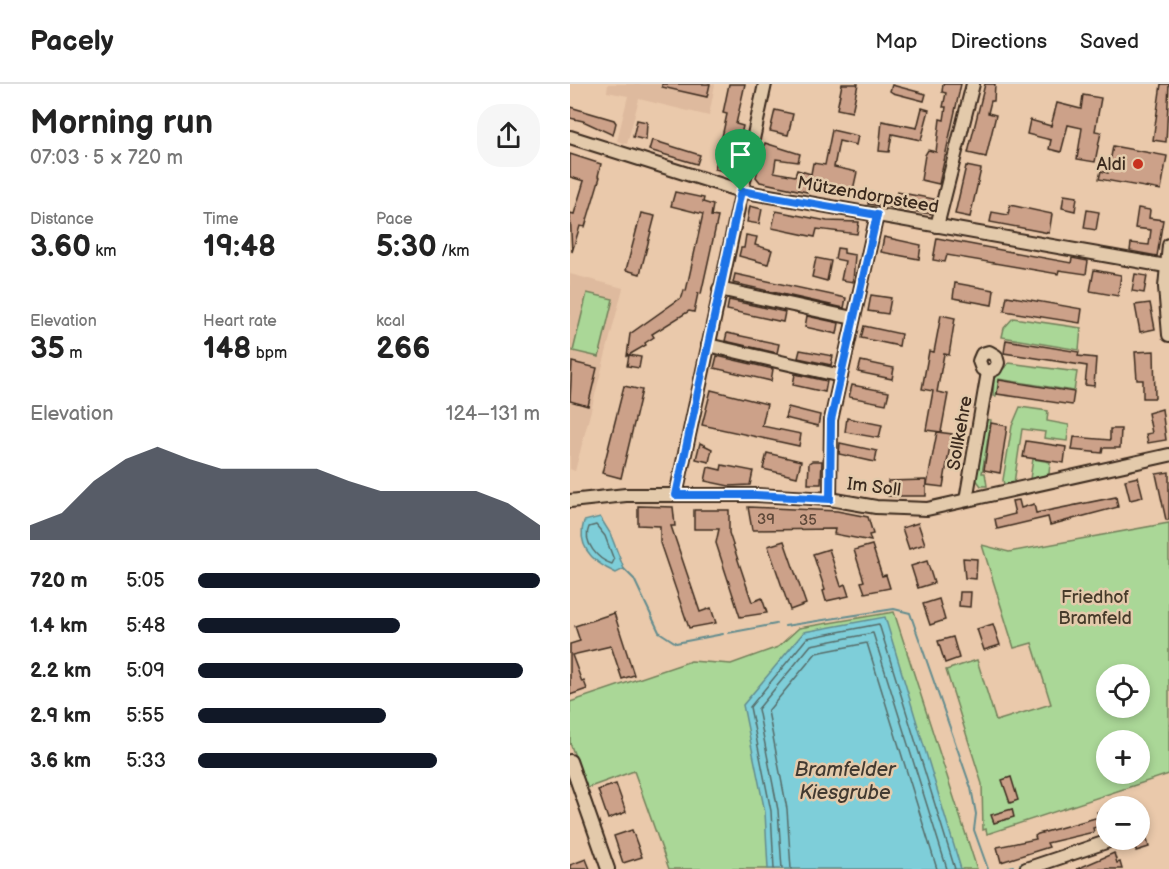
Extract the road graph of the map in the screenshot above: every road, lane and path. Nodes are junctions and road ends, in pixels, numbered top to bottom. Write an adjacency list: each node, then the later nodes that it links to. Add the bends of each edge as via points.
1 (765, 84): 4 (street)
2 (973, 84): 6 (street)
3 (570, 137): 4 (street, Mützendorpsteed)
4 (741, 191): 5 (street, Mützendorpsteed); 9 (street)
5 (877, 215): 6 (street, Mützendorpsteed); 10 (street)
6 (937, 226): 8 (street, Mützendorpsteed)
7 (1169, 245): 8 (street)
8 (1166, 266): 11 (street)
9 (719, 289): 10 (street); 12 (street)
10 (854, 318): 14 (street)
11 (1169, 335)
12 (708, 345): 14 (street); 16 (street)
13 (988, 372): 18 (street, Sollkehre)
14 (841, 376): 17 (street, via 831,420)
15 (1169, 455): 18 (street, Im Soll)
16 (676, 495): 17 (street, Im Soll); 19 (street, Im Soll)
17 (830, 499): 18 (street, Im Soll, via 913,510)
18 (966, 500)
19 (570, 501)
20 (570, 761): 22 (street)
21 (1096, 845): 23 (street)
22 (608, 869)
23 (1026, 869)

